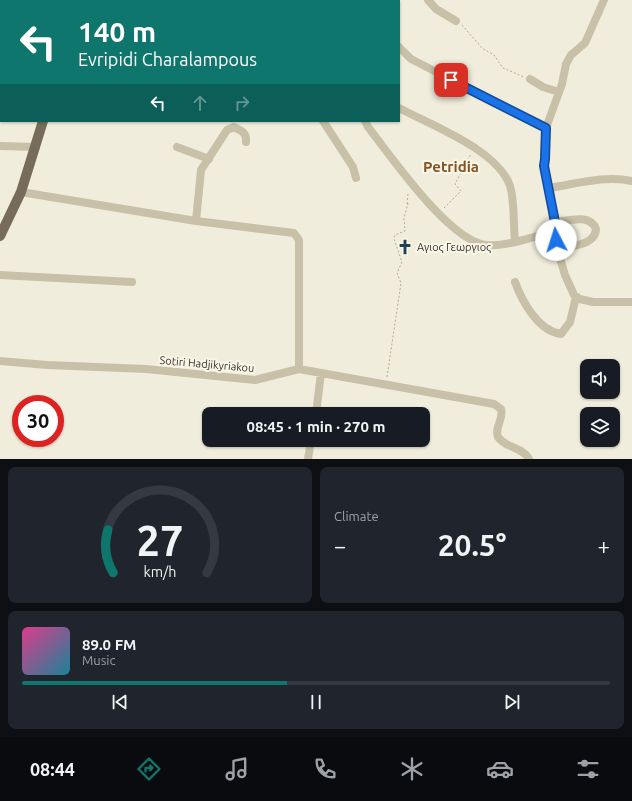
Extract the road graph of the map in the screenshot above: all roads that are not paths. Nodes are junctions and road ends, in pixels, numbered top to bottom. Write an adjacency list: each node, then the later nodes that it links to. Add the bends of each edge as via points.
1 (428, 0): 3 (street, via 436,9)
2 (604, 0): 6 (street, via 585,43 568,59)
3 (456, 21)
4 (400, 50): 11 (street, via 411,59)
5 (530, 79): 6 (street)
6 (559, 92): 11 (street)
7 (400, 109): 25 (street, via 492,159 509,184)
8 (42, 122): 14 (main road)
9 (324, 122): 17 (street, via 353,167)
10 (366, 122): 25 (street, via 421,195 457,229 480,243 495,245)
11 (546, 128): 19 (street, via 544,166)
12 (246, 142): 16 (street, via 243,131 230,127)
13 (0, 146): 14 (street)
14 (36, 147): 20 (main road)
15 (177, 147): 16 (street)
16 (208, 159): 21 (street, via 202,170)
17 (356, 178)
18 (632, 181): 19 (street, via 602,179)
19 (549, 188): 22 (street)
20 (22, 192): 21 (street); 24 (main road)
21 (196, 221): 33 (street, via 292,232 298,237)
22 (555, 222): 23 (street); 26 (street, via 585,219 594,224 596,229 594,237 588,241 577,246)
23 (555, 232): 25 (street); 26 (street)
24 (0, 236)
25 (515, 241)
26 (557, 248): 30 (street)
27 (0, 275): 28 (street)
28 (132, 282)
29 (515, 282): 30 (street, via 525,304 533,314 542,324 558,334 567,327)
30 (576, 297): 31 (street, via 593,302)
31 (632, 302)
32 (0, 360): 33 (street, Sotiri Hadjikyriakou, via 47,365 146,369 255,380)
33 (299, 369): 34 (street, Sotiri Hadjikyriakou)
34 (320, 373): 35 (street); 38 (street, Sotiri Hadjikyriakou, via 494,404 502,409 497,429 498,436 524,453)
35 (317, 407)
36 (310, 447): 37 (street)
37 (308, 459)
38 (528, 459)

